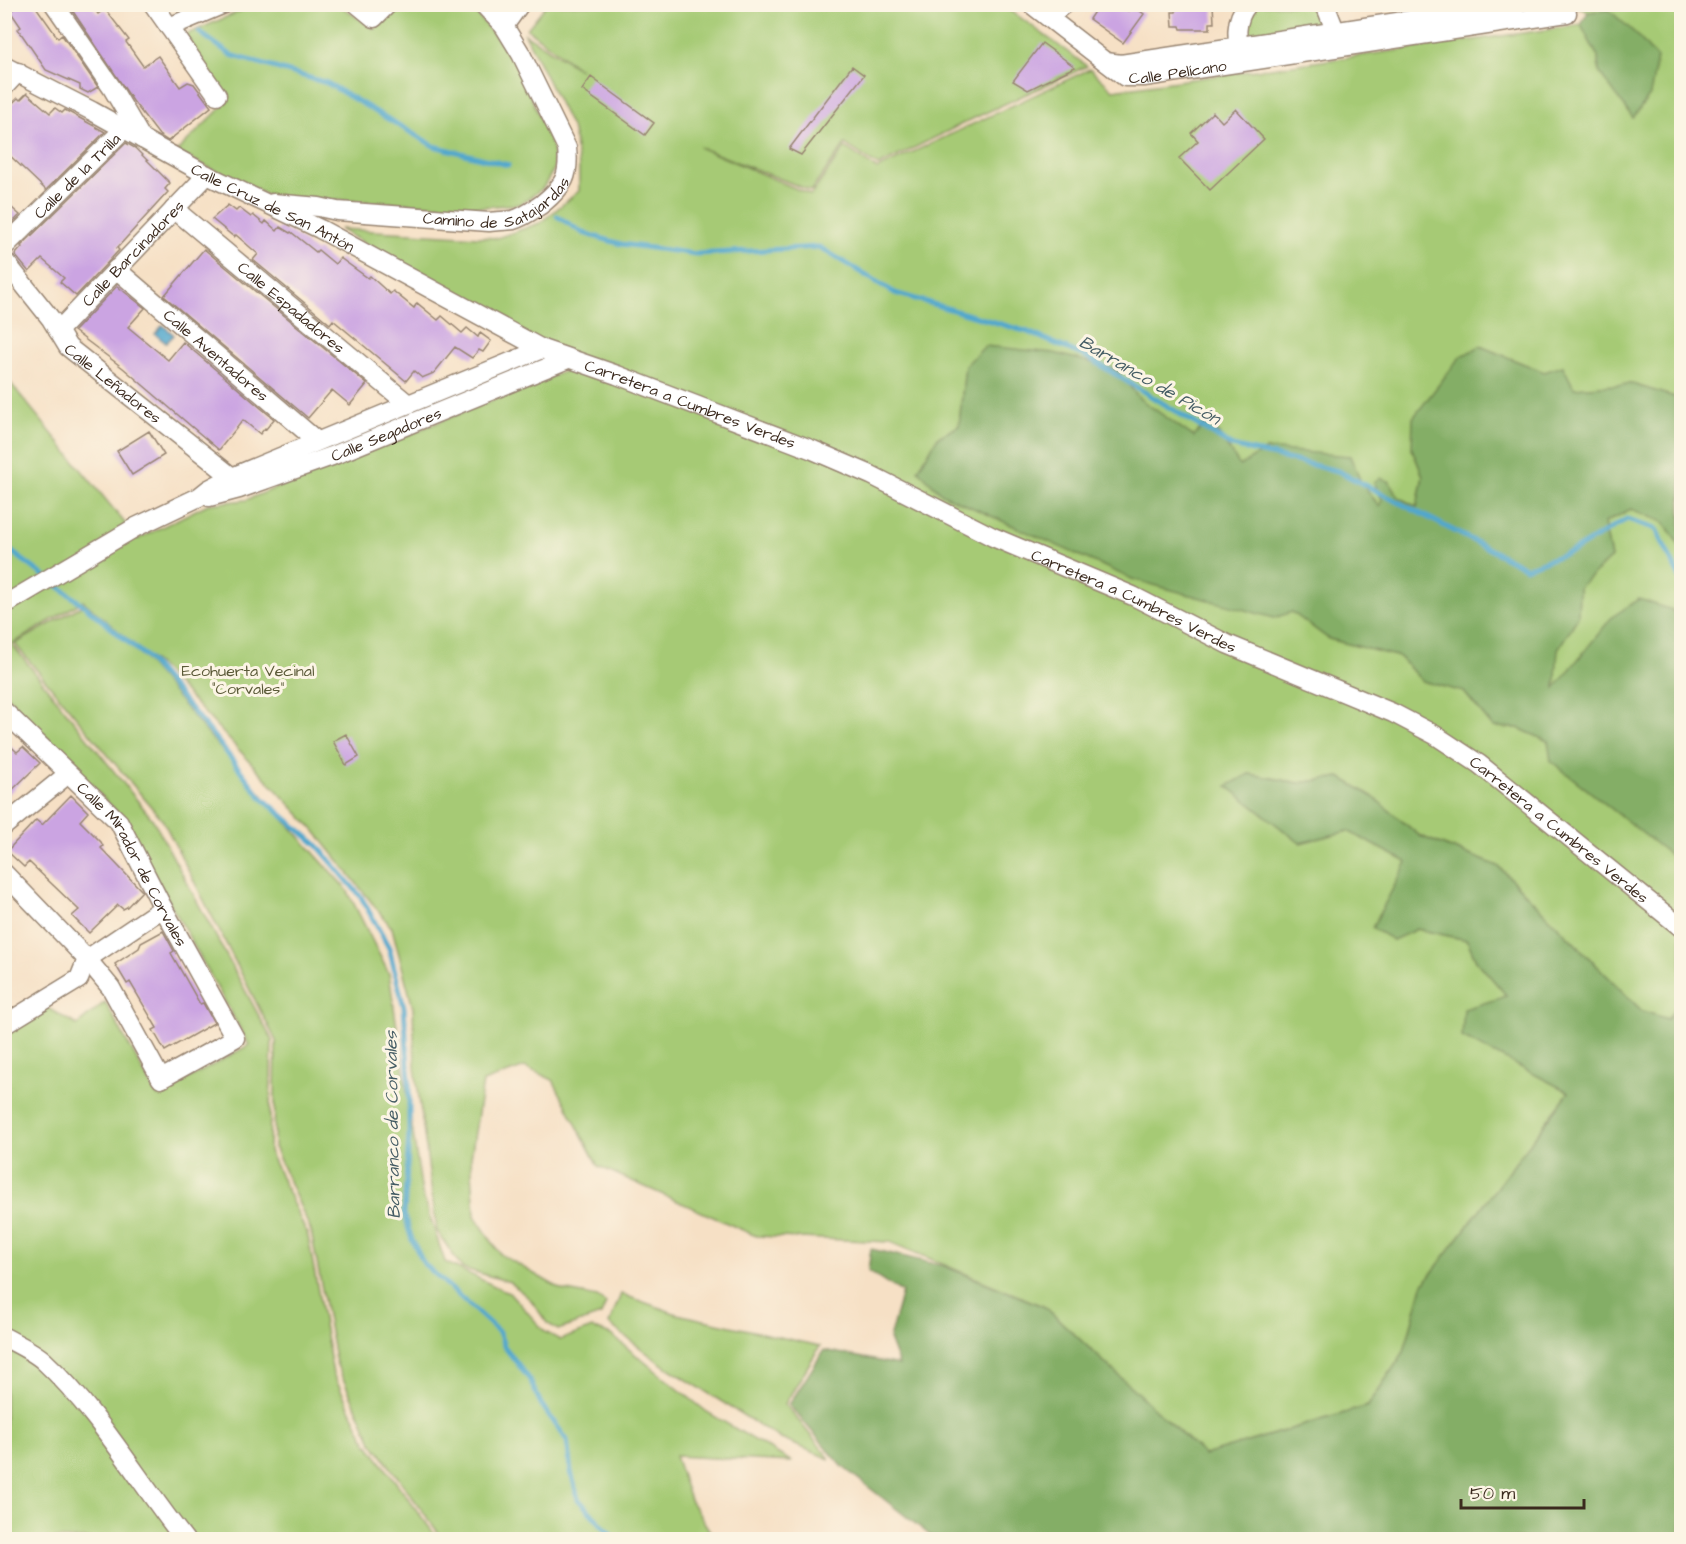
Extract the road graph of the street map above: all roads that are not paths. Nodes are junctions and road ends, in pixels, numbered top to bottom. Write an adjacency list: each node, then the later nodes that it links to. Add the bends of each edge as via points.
1 (54, 4): 24 (street)
2 (153, 4): 18 (street)
3 (224, 4): 14 (street)
4 (357, 4): 5 (street, via 374,18)
5 (388, 4)
6 (483, 4): 17 (street, Camino de Satajardas)
7 (519, 4): 17 (street)
8 (1031, 4): 16 (street, Calle Pelícano)
9 (1064, 4): 16 (street)
10 (1322, 4): 20 (street)
11 (1516, 4): 13 (street, Calle Pelícano)
12 (1242, 7): 21 (street, via 1237,27)
13 (1454, 9): 19 (street); 20 (street, Calle Pelícano)
14 (192, 11): 18 (street)
15 (1559, 11): 19 (street, Calle Pelícano)
16 (1048, 17): 21 (street, Calle Pelícano, via 1125,77 1144,77)
17 (504, 26): 32 (street, Camino de Satajardas, via 567,148 566,178 556,192 525,215 489,222)
18 (169, 27): 25 (street)
19 (1470, 28): 20 (street, Calle Pelícano)
20 (1339, 40): 21 (street, Calle Pelícano)
21 (1241, 54)
22 (11, 69): 23 (street); 26 (street, Calle Cruz de San Antón)
23 (4, 87)
24 (112, 88): 26 (street); 28 (street)
25 (217, 94)
26 (92, 111): 27 (street, Calle Cruz de San Antón)
27 (124, 129): 28 (street, Calle Cruz de San Antón); 34 (street, Calle de la Trilla)
28 (143, 140): 29 (street, Calle Cruz de San Antón)
29 (207, 175): 30 (street, Calle Cruz de San Antón); 31 (street, Calle Barcinadores)
30 (262, 203): 32 (street, Camino de Satajardas); 33 (street, Calle Cruz de San Antón)
31 (174, 209): 36 (street, Calle Barcinadores); 40 (street, Calle Espadadores)
32 (328, 209): 33 (street, via 328,216)
33 (312, 226): 38 (street, Calle Cruz de San Antón)
34 (4, 248)
35 (4, 260): 37 (street, Calle Leñadores)
36 (116, 269): 37 (street, Calle Barcinadores); 41 (street, Calle Aventadores)
37 (58, 331): 42 (street, Calle Leñadores, via 68,347)
38 (542, 349): 39 (street, Carretera a Cumbres Verdes); 40 (street, Calle Segadores)
39 (568, 358): 42 (street, Calle Segadores, via 332,456); 49 (street, Carretera a Cumbres Verdes, via 813,450 993,537 1133,596 1227,644 1393,713 1479,764)
40 (408, 404): 41 (street, Calle Segadores)
41 (317, 441): 42 (street, Calle Segadores)
42 (236, 483): 43 (street, Calle Segadores, via 209,489 136,527)
43 (4, 605)
44 (4, 711): 45 (street, Calle Mirador de Corvales)
45 (68, 774): 46 (street); 48 (street, Calle Mirador de Corvales, via 119,822)
46 (4, 826)
47 (4, 873): 50 (street)
48 (163, 908): 50 (street); 50 (street, Calle Mirador de Corvales, via 235,1038 161,1079 111,988)
49 (1682, 928)
50 (87, 959): 51 (street, via 79,979)
51 (4, 1024)
52 (4, 1337): 53 (street, via 43,1359 73,1392)
53 (186, 1539)

